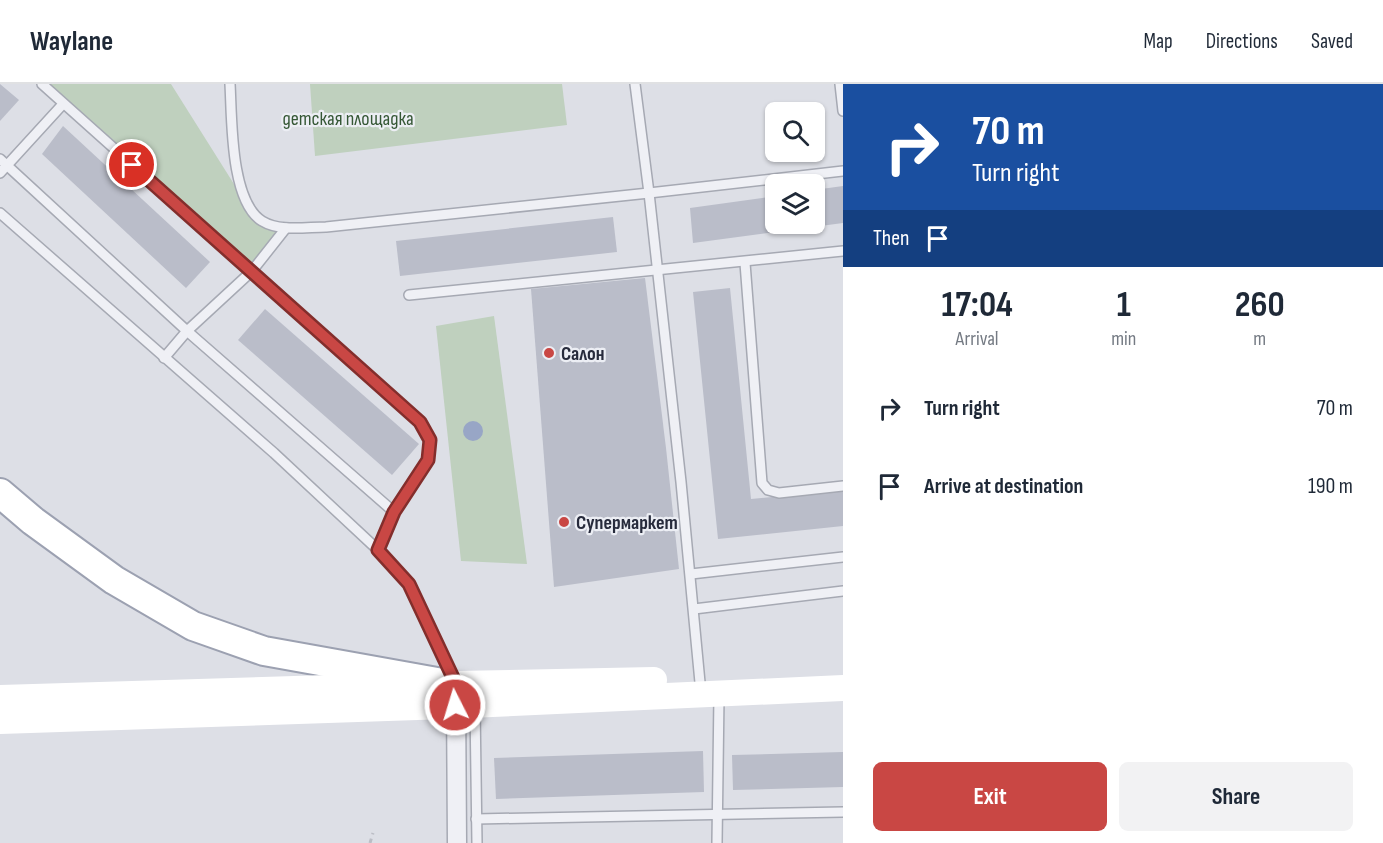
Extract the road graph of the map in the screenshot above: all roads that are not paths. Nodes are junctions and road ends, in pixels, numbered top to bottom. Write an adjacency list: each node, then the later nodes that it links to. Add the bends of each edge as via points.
1 (42, 84): 5 (lane)
2 (230, 84): 12 (lane, via 236,170 244,200 261,221)
3 (634, 84): 10 (lane)
4 (840, 84): 6 (lane)
5 (63, 105): 7 (lane); 16 (lane)
6 (843, 111)
7 (4, 162): 9 (lane); 18 (lane)
8 (843, 171): 10 (lane)
9 (0, 173)
10 (649, 194): 12 (lane); 15 (lane)
11 (0, 213): 19 (lane)
12 (286, 228): 16 (lane)
13 (843, 251): 14 (lane)
14 (746, 263): 15 (lane); 20 (lane, via 762,483 779,493)
15 (657, 270): 17 (lane); 25 (lane)
16 (252, 271): 18 (lane); 22 (lane, via 420,422 430,440 428,460)
17 (409, 295)
18 (188, 331): 19 (lane); 22 (lane)
19 (164, 358): 23 (lane)
20 (843, 486)
21 (0, 493): 31 (main road, via 114,580 193,627 264,651)
22 (394, 512): 23 (lane)
23 (378, 550): 31 (lane, via 409,584)
24 (843, 557): 25 (lane)
25 (691, 574): 27 (lane)
26 (843, 591): 27 (lane)
27 (694, 609): 30 (lane)
28 (843, 677): 30 (main road)
29 (843, 688): 30 (main road)
30 (706, 689): 31 (main road); 35 (lane)
31 (459, 694): 32 (main road); 33 (main road); 36 (lane); 37 (street)
32 (0, 698)
33 (0, 721)
34 (843, 812): 35 (lane)
35 (717, 815): 36 (lane); 39 (lane)
36 (476, 819): 38 (lane)
37 (457, 843)
38 (477, 843)
39 (717, 843)

